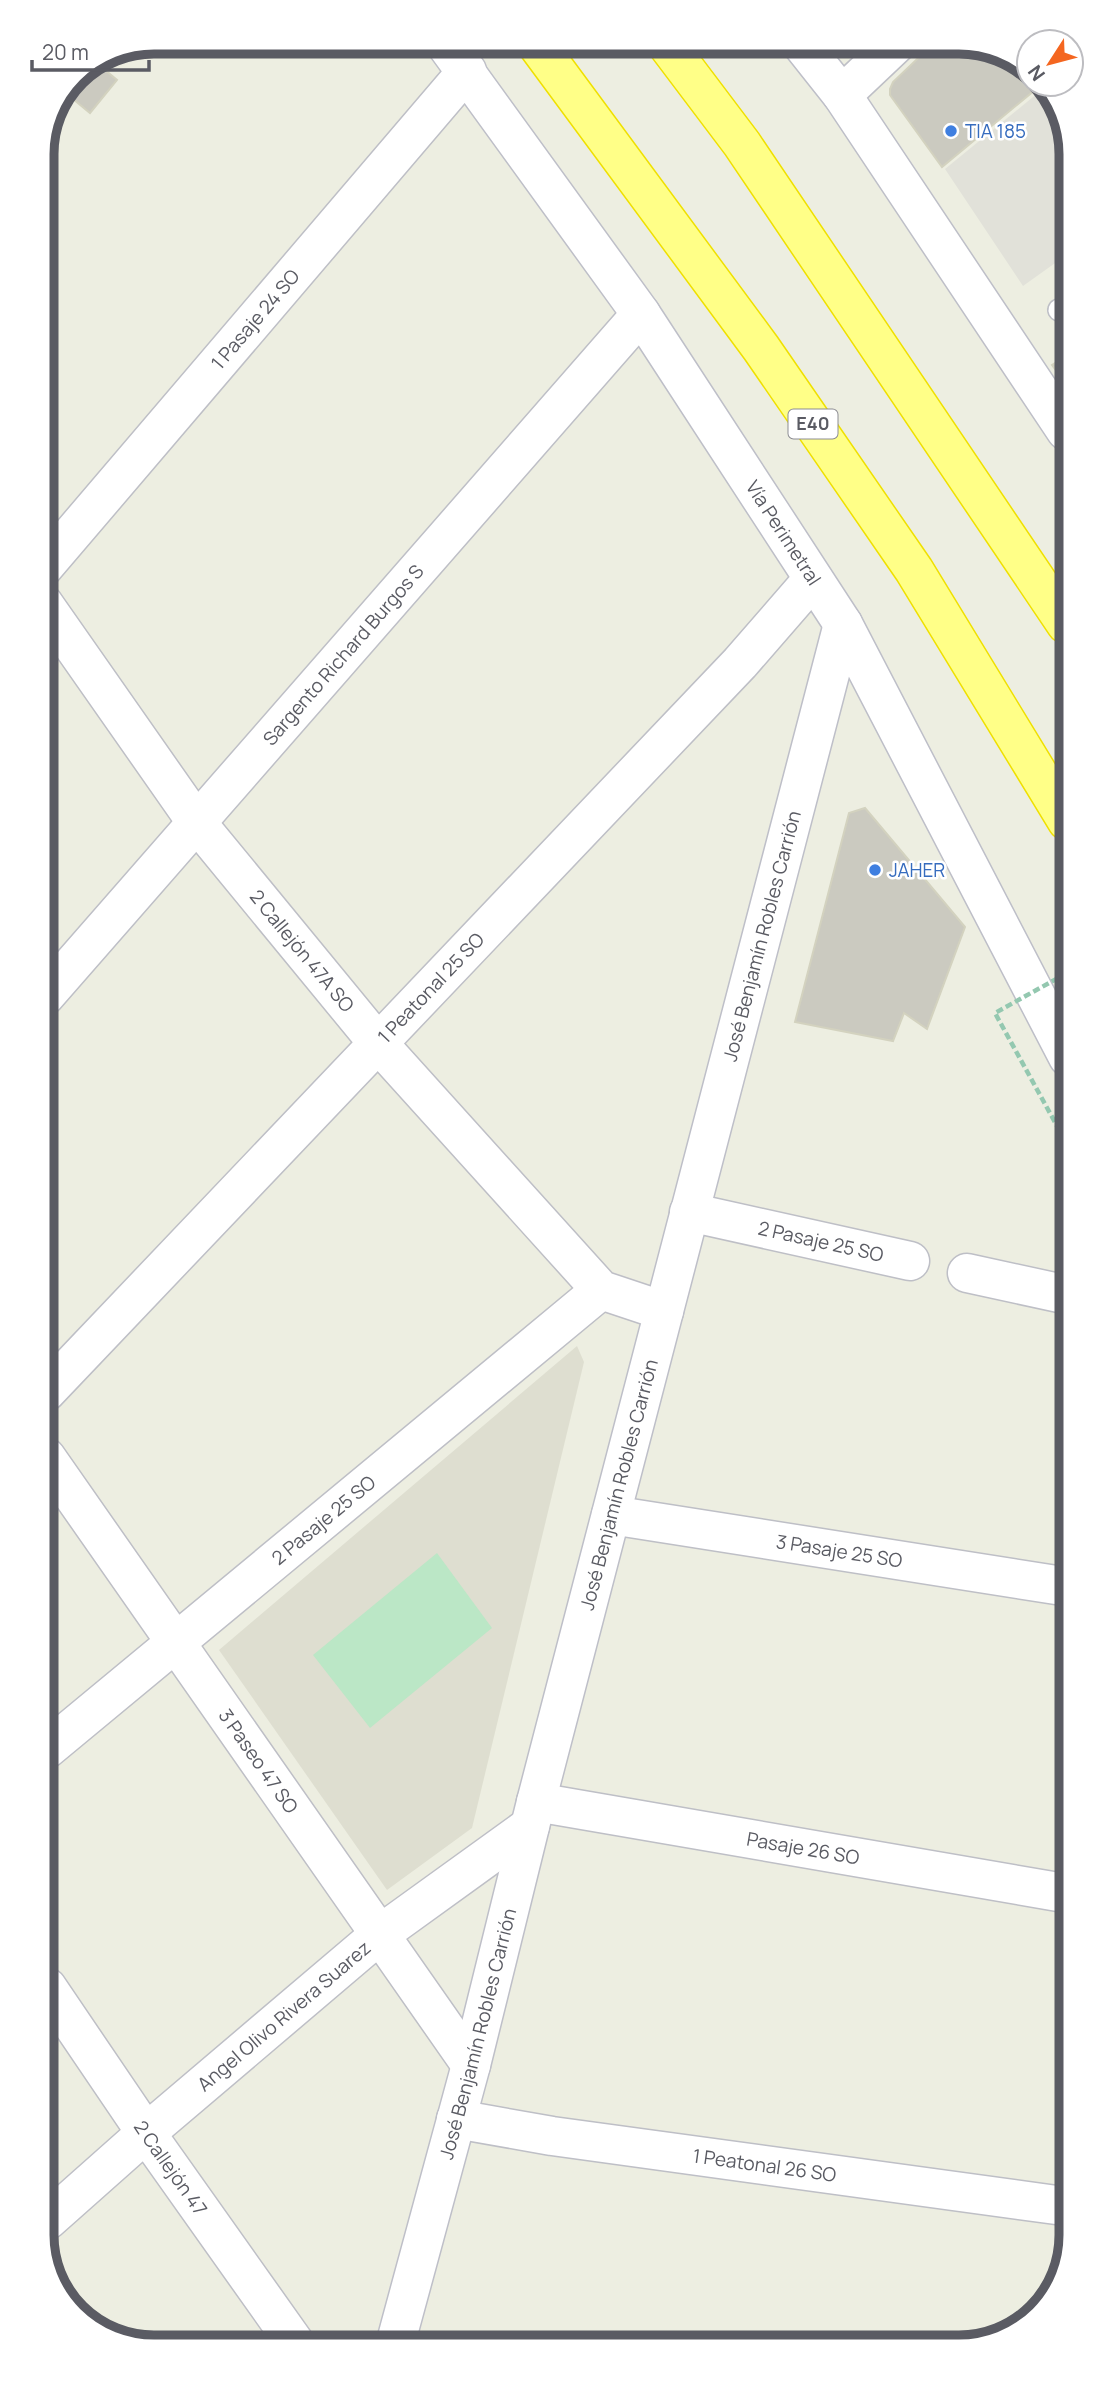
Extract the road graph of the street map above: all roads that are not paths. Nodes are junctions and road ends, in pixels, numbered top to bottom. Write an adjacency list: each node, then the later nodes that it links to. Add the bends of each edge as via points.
1 (544, 54): 14 (highway, E40, via 761,348 914,570)
2 (674, 54): 11 (highway, via 742,144)
3 (810, 54): 6 (street)
4 (885, 54): 6 (street)
5 (455, 57): 7 (street, Vía Perimetral); 9 (street, 1 Pasaje 24 SO)
6 (842, 95): 8 (street)
7 (641, 314): 10 (street, Vía Perimetral); 15 (street, Sargento Richard Burgos S)
8 (1059, 420)
9 (54, 554)
10 (813, 579): 13 (street, Vía Perimetral); 18 (street, 1 Peatonal 25 SO, via 740,663)
11 (1059, 614)
12 (54, 619): 15 (street, 2 Callejón 47A SO)
13 (843, 624): 17 (street, Vía Perimetral); 19 (street, José Benjamín Robles Carrión)
14 (1059, 808)
15 (197, 823): 16 (street, Sargento Richard Burgos S); 18 (street, 2 Callejón 47A SO)
16 (54, 986)
17 (1059, 1040)
18 (377, 1042): 22 (street, 2 Callejón 47A SO); 25 (street, 1 Peatonal 25 SO)
19 (689, 1212): 20 (street, 2 Pasaje 25 SO); 24 (street, José Benjamín Robles Carrión)
20 (910, 1261)
21 (967, 1273): 23 (street)
22 (601, 1290): 24 (street, 2 Callejón 47A SO); 29 (street, 2 Pasaje 25 SO)
23 (1059, 1293)
24 (664, 1311): 27 (street, José Benjamín Robles Carrión)
25 (54, 1384)
26 (54, 1469): 29 (street, 3 Paseo 47 SO)
27 (611, 1515): 28 (street, 3 Pasaje 25 SO); 31 (street, José Benjamín Robles Carrión)
28 (1059, 1585)
29 (174, 1642): 30 (street, 2 Pasaje 25 SO); 33 (street, 3 Paseo 47 SO)
30 (54, 1743)
31 (533, 1814): 32 (street, Pasaje 26 SO); 33 (street, Angel Olivo Rivera Suarez); 35 (street, José Benjamín Robles Carrión)
32 (1059, 1892)
33 (379, 1935): 35 (street, 3 Paseo 47 SO); 37 (street, Angel Olivo Rivera Suarez)
34 (54, 1997): 37 (street, 2 Callejón 47)
35 (471, 2065): 36 (street, José Benjamín Robles Carrión)
36 (456, 2119): 38 (street, 1 Peatonal 26 SO); 41 (street, José Benjamín Robles Carrión)
37 (146, 2133): 39 (street, Angel Olivo Rivera Suarez); 40 (street, 2 Callejón 47)
38 (1059, 2205)
39 (54, 2215)
40 (289, 2335)
41 (398, 2335)

